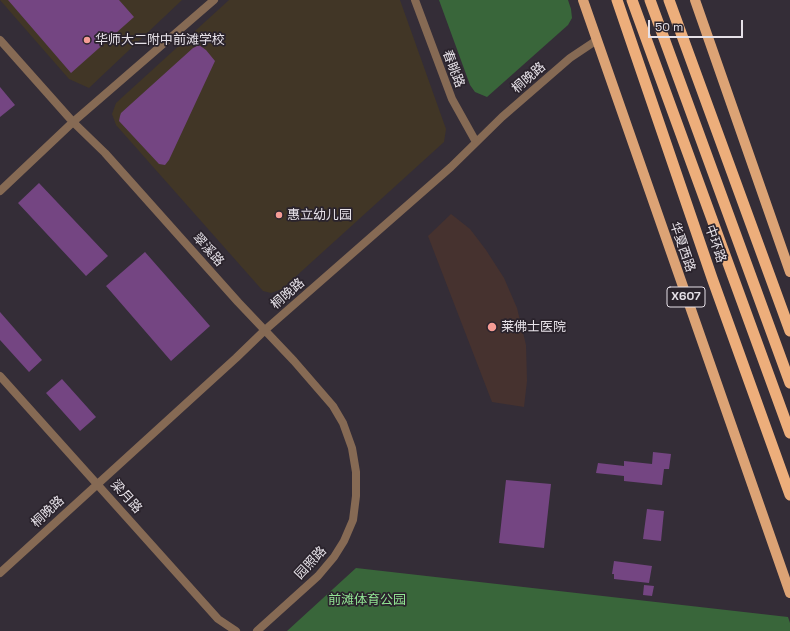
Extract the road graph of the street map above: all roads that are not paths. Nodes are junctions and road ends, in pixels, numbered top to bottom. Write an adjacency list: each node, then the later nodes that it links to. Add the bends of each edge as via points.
1 (214, 0): 13 (street)
2 (415, 0): 14 (street, 春眺路, via 452,99)
3 (583, 0): 12 (main road, 华夏西路 / X607)
4 (614, 0): 10 (highway)
5 (617, 0): 10 (highway, 中环路)
6 (632, 0): 21 (highway, 中环路)
7 (650, 0): 20 (highway, 中环路)
8 (670, 0): 18 (highway)
9 (695, 0): 16 (main road)
10 (631, 38): 23 (highway, 中环路, via 712,278)
11 (0, 40): 13 (street, 翠溪路)
12 (597, 40): 14 (street, 桐晚路, via 570,58); 26 (main road, 华夏西路 / X607)
13 (73, 122): 15 (street); 17 (street, 翠溪路, via 105,153)
14 (476, 142): 17 (street, 桐晚路)
15 (0, 191)
16 (790, 272)
17 (265, 330): 22 (street, 桐晚路); 24 (street, 翠溪路, via 333,406 343,423 352,448)
18 (790, 331)
19 (0, 376): 22 (street, 梁月路)
20 (790, 383)
21 (790, 433)
22 (97, 484): 25 (street, 桐晚路); 27 (street, 梁月路, via 218,619)
23 (790, 495)
24 (356, 496): 28 (street, 园照路, via 353,520 334,557 318,576)
25 (0, 573)
26 (790, 593)
27 (236, 631)
28 (257, 631)

